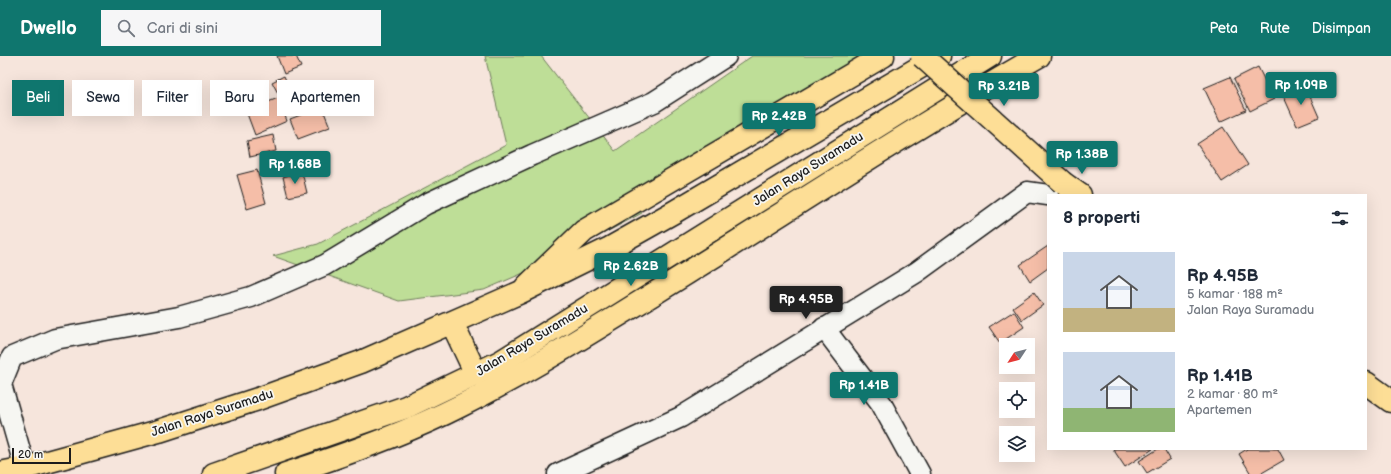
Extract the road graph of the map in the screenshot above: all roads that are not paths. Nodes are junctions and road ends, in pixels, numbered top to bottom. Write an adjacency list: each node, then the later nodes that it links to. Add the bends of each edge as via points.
1 (726, 56): 15 (street, via 654,102 426,204 325,265 251,297 179,317 55,339 12,356 1,384)
2 (883, 56): 9 (main road, Jalan Raya Suramadu, via 584,231)
3 (922, 56): 8 (main road, bridge)
4 (939, 56): 9 (main road, Jalan Raya Suramadu, via 662,219)
5 (1039, 56): 7 (main road, Jalan Raya Suramadu)
6 (989, 57): 7 (main road); 12 (main road, Jalan Raya Suramadu, via 507,358)
7 (972, 95): 17 (main road, Jalan Raya Suramadu, via 512,380 414,427)
8 (1064, 191): 11 (street, via 1027,192 917,272)
9 (521, 292): 10 (main road, Jalan Raya Suramadu)
10 (452, 323): 12 (main road); 15 (main road, Jalan Raya Suramadu, via 361,362 258,399 159,431)
11 (824, 328): 18 (street, via 681,417); 19 (street, via 882,403)
12 (476, 374): 16 (main road, Jalan Raya Suramadu, via 406,407)
13 (1367, 384): 14 (main road)
14 (1391, 401)
15 (8, 470)
16 (214, 474)
17 (286, 474)
18 (558, 474)
19 (920, 474)

